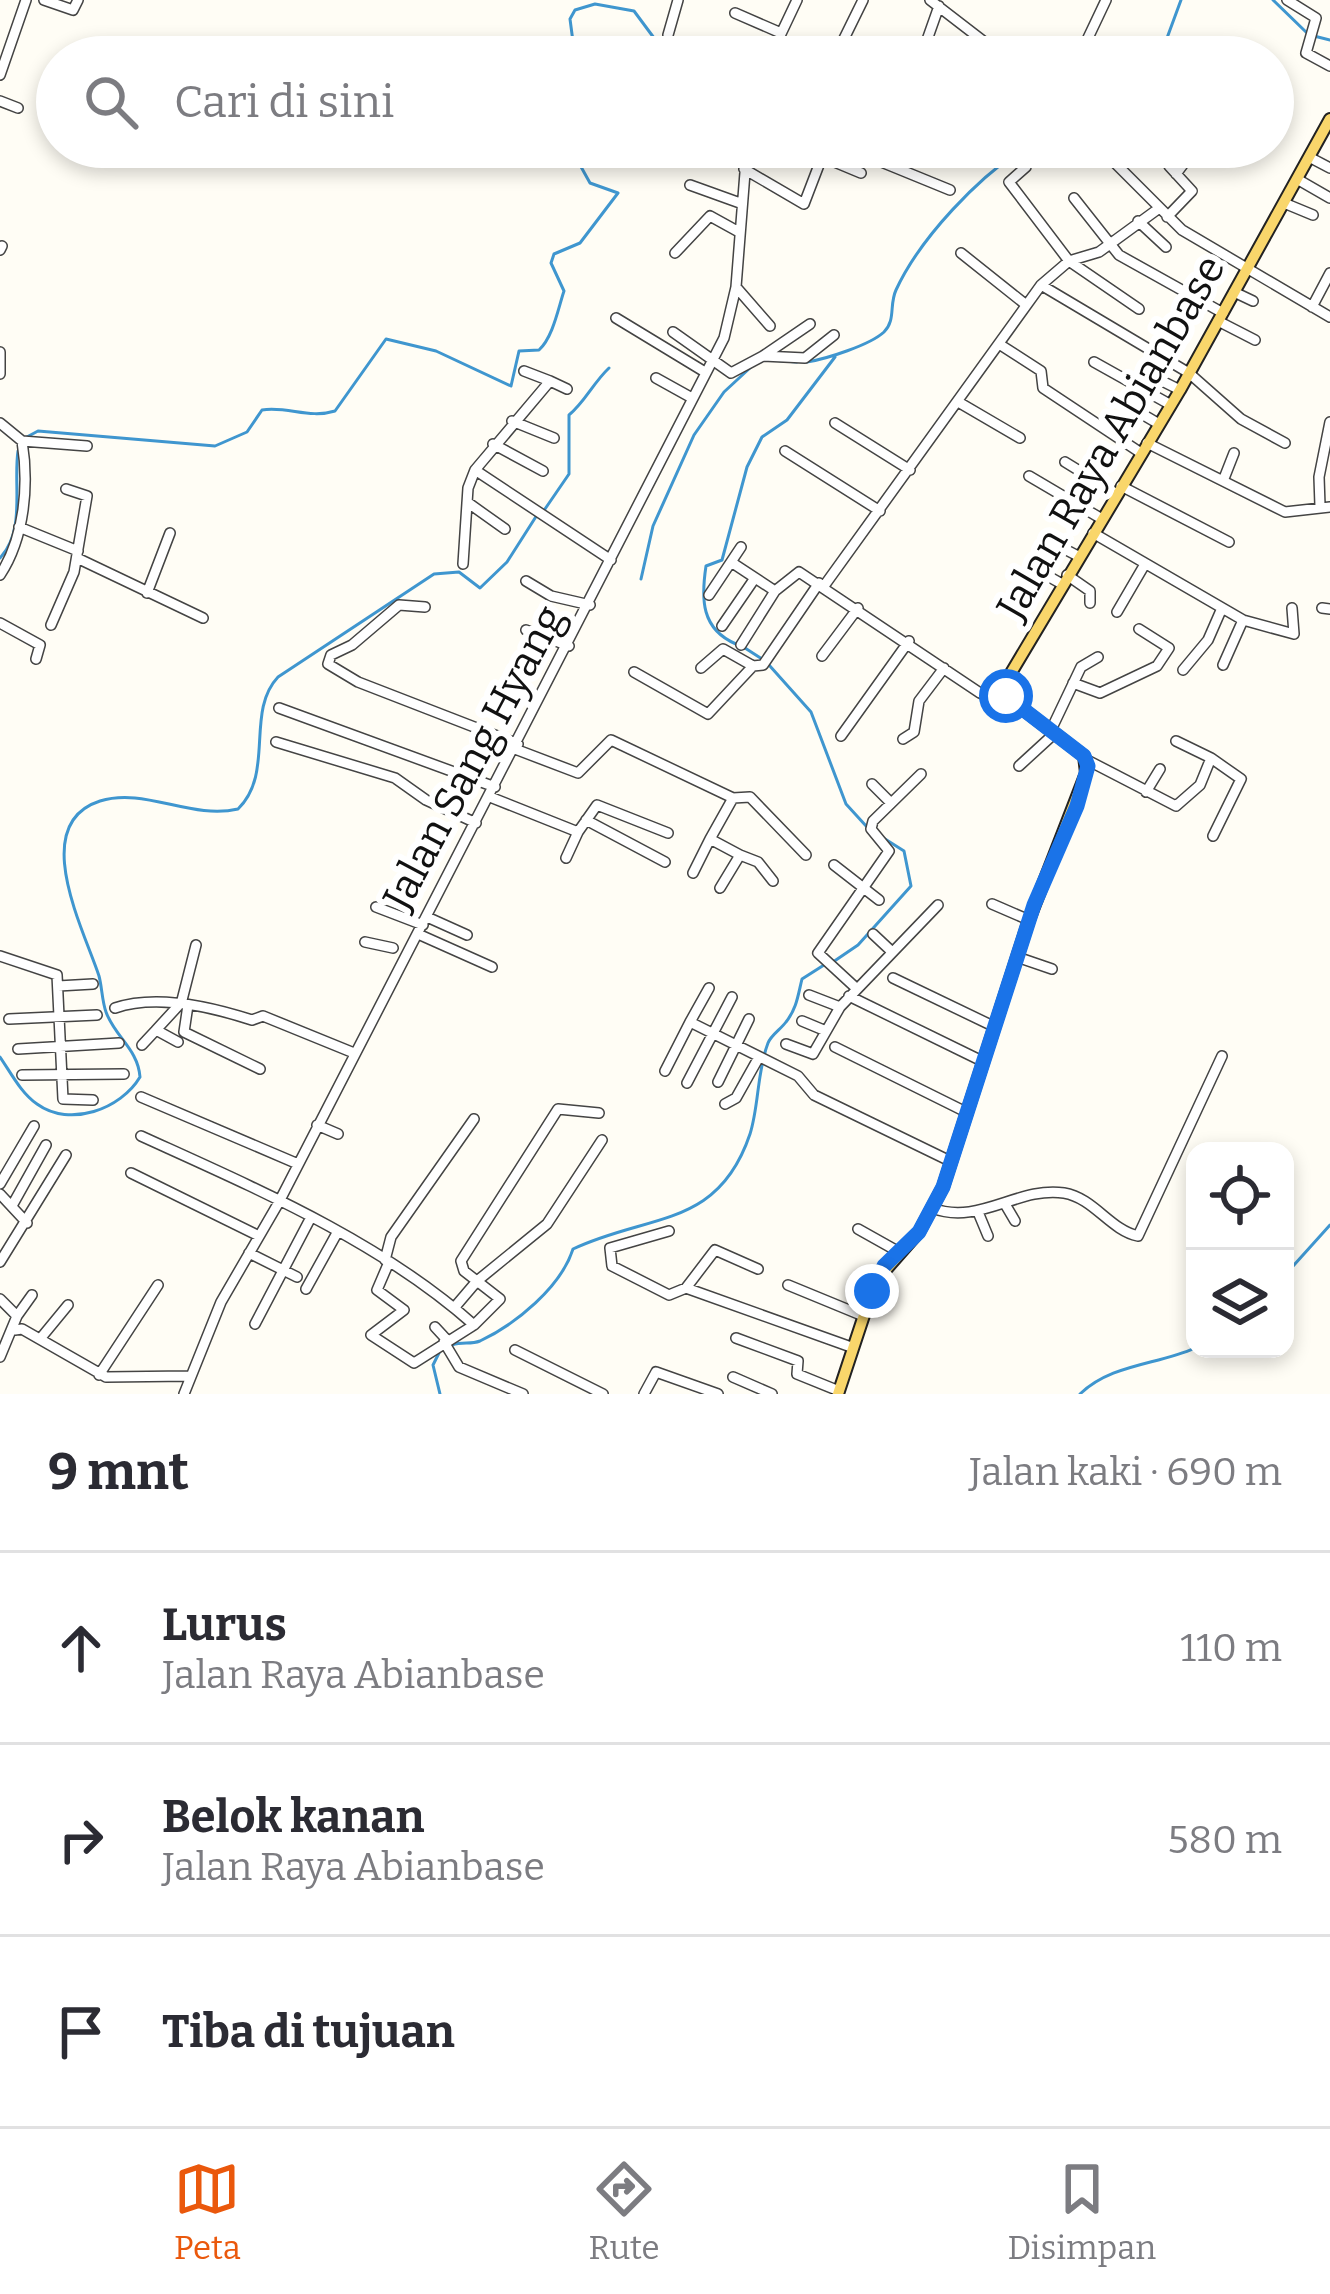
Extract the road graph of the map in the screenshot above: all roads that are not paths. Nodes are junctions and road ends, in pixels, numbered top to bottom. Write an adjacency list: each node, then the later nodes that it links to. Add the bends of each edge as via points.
1 (44, 0): 2 (street, via 73,10)
2 (78, 0)
3 (678, 0): 13 (street)
4 (797, 0): 12 (street)
5 (863, 0): 16 (street)
6 (1106, 0): 19 (street)
7 (1287, 0): 20 (street, via 1316,22 1306,52)
8 (23, 1): 14 (street)
9 (934, 3): 17 (street); 18 (street)
10 (735, 13): 12 (street)
11 (0, 29): 14 (street)
12 (782, 33): 15 (street)
13 (668, 35)
14 (15, 36): 21 (street)
15 (780, 36)
16 (845, 36)
17 (926, 36)
18 (977, 36)
19 (1088, 36)
20 (1330, 66)
21 (1, 69)
22 (0, 101): 23 (street)
23 (18, 108)
24 (1328, 125): 25 (main road, Jalan Raya Abianbase)
25 (1317, 143): 26 (street); 27 (main road, Jalan Raya Abianbase)
26 (1330, 149)
27 (1309, 157): 34 (street); 37 (main road, Jalan Raya Abianbase)
28 (814, 168): 35 (street, via 803,204)
29 (850, 168): 36 (street)
30 (902, 168): 39 (street)
31 (1025, 168): 52 (street, via 1009,182)
32 (1119, 168): 44 (street)
33 (1174, 168): 44 (street, via 1192,191)
34 (1330, 168)
35 (744, 169): 42 (street, Jalan Sang Hyang)
36 (862, 173)
37 (1297, 179): 41 (street); 43 (main road, Jalan Raya Abianbase)
38 (690, 185): 42 (street)
39 (950, 190)
40 (1074, 198): 48 (street)
41 (1330, 198)
42 (740, 203): 47 (street, Jalan Sang Hyang)
43 (1284, 203): 45 (street); 53 (main road, Jalan Raya Abianbase)
44 (1163, 213): 46 (street); 53 (street)
45 (1313, 215)
46 (1138, 221): 48 (street); 49 (street)
47 (739, 232): 50 (street, via 710,216); 56 (street, Jalan Sang Hyang)
48 (1108, 245): 52 (street); 62 (street)
49 (1166, 247)
50 (675, 253)
51 (961, 253): 59 (street)
52 (1069, 261): 55 (street); 61 (street)
53 (1246, 271): 57 (main road, Jalan Raya Abianbase); 60 (street)
54 (1330, 273): 60 (street)
55 (1041, 285): 59 (street); 78 (street)
56 (736, 287): 66 (street); 73 (street, Jalan Sang Hyang, via 730,324)
57 (1234, 292): 58 (street); 62 (main road, Jalan Raya Abianbase)
58 (1253, 301)
59 (1025, 304): 70 (street)
60 (1312, 307): 63 (street)
61 (1139, 309)
62 (1221, 317): 69 (street); 78 (main road, Jalan Raya Abianbase)
63 (1330, 317)
64 (616, 318): 76 (street)
65 (810, 324): 72 (street)
66 (770, 326)
67 (673, 332): 73 (street)
68 (834, 335): 72 (street, via 805,358)
69 (1255, 340)
70 (999, 344): 86 (street); 99 (street, via 1042,371 1043,388)
71 (0, 352): 79 (street)
72 (763, 356): 73 (street, via 731,374)
73 (711, 360): 76 (street, Jalan Sang Hyang)
74 (1094, 362): 87 (street)
75 (524, 371): 81 (street)
76 (705, 372): 84 (street, Jalan Sang Hyang)
77 (1144, 372): 83 (street)
78 (1189, 373): 83 (main road, Jalan Raya Abianbase); 96 (street)
79 (0, 374)
80 (656, 378): 84 (street)
81 (550, 381): 82 (street); 88 (street)
82 (567, 389)
83 (1180, 390): 87 (main road, Jalan Raya Abianbase)
84 (692, 398): 123 (street, Jalan Sang Hyang)
85 (1118, 400): 92 (street)
86 (960, 403): 94 (street); 104 (street)
87 (1171, 405): 92 (main road, Jalan Raya Abianbase)
88 (512, 421): 93 (street); 97 (street)
89 (1330, 422): 111 (street, via 1319,477)
90 (0, 423): 95 (street)
91 (835, 423): 104 (street)
92 (1159, 424): 99 (main road, Jalan Raya Abianbase)
93 (554, 438)
94 (1020, 438)
95 (22, 441): 98 (street); 114 (street)
96 (1285, 443)
97 (493, 444): 103 (street); 105 (street)
98 (87, 446)
99 (1144, 448): 107 (street); 109 (main road, Jalan Raya Abianbase)
100 (785, 451): 112 (street)
101 (1234, 453): 107 (street)
102 (1065, 462): 109 (street)
103 (475, 470): 110 (street); 123 (street)
104 (910, 470): 112 (street)
105 (543, 471)
106 (1029, 476): 113 (street)
107 (1223, 481): 111 (street, via 1285,512)
108 (66, 489): 121 (street, via 87,496)
109 (1119, 490): 113 (main road, Jalan Raya Abianbase); 119 (street)
110 (467, 502): 115 (street); 125 (street)
111 (1325, 507)
112 (880, 511): 133 (street)
113 (1102, 519): 117 (main road, Jalan Raya Abianbase)
114 (19, 527): 121 (street); 129 (street)
115 (505, 530)
116 (170, 532): 136 (street)
117 (1093, 533): 122 (main road, Jalan Raya Abianbase); 126 (street)
118 (1049, 541): 122 (street)
119 (1229, 542)
120 (741, 547): 124 (street)
121 (77, 555): 136 (street); 148 (street)
122 (1078, 556): 131 (main road, Jalan Raya Abianbase)
123 (611, 560): 139 (street, Jalan Sang Hyang)
124 (731, 562): 130 (street); 137 (street)
125 (463, 563)
126 (1145, 564): 134 (street); 144 (street)
127 (1037, 569): 131 (street)
128 (1197, 574): 134 (street)
129 (0, 575)
130 (754, 578): 135 (street); 149 (street)
131 (1064, 579): 138 (street, via 1090,591); 165 (main road, Jalan Raya Abianbase)
132 (526, 581): 139 (street)
133 (822, 585): 135 (street, via 794,572); 141 (street); 159 (street, via 763,665)
134 (1192, 587): 142 (street)
135 (776, 591): 153 (street)
136 (147, 593): 145 (street)
137 (710, 596)
138 (1090, 603)
139 (590, 605): 154 (street, Jalan Sang Hyang)
140 (425, 607): 172 (street, via 399,605 328,664)
141 (858, 608): 152 (street); 155 (street)
142 (1222, 608): 146 (street); 162 (street)
143 (1292, 608): 146 (street, via 1294,634)
144 (1117, 612)
145 (203, 618)
146 (1243, 620): 158 (street)
147 (0, 622): 157 (street, via 40,645)
148 (51, 625)
149 (722, 626)
150 (1139, 629): 164 (street, via 1169,648 1157,666 1100,693)
151 (526, 630): 154 (street)
152 (909, 641): 161 (street); 168 (street)
153 (741, 645)
154 (569, 646): 172 (street, Jalan Sang Hyang)
155 (822, 656)
156 (1098, 657): 164 (street, via 1085,661)
157 (37, 659)
158 (1223, 665)
159 (753, 666): 160 (street, via 723,649); 163 (street, via 708,714)
160 (701, 668)
161 (944, 668): 165 (street, via 986,696); 169 (street, via 919,701 914,732)
162 (1183, 670)
163 (634, 672)
164 (1073, 683): 167 (street)
165 (1005, 691): 167 (main road)
166 (280, 708): 179 (street)
167 (1053, 732): 174 (main road); 175 (street)
168 (841, 736)
169 (903, 739)
170 (1176, 741): 173 (street)
171 (276, 742): 186 (street, via 395,778)
172 (516, 746): 179 (street, Jalan Sang Hyang); 181 (street, via 578,773 611,740)
173 (1211, 758): 180 (street, via 1199,785 1176,806); 183 (street, via 1240,775)
174 (1087, 760): 180 (street); 204 (main road, via 1077,806)
175 (1019, 766)
176 (1160, 769): 180 (street)
177 (922, 774): 182 (street)
178 (872, 784): 182 (street)
179 (493, 792): 186 (street, Jalan Sang Hyang); 187 (street)
180 (1146, 792)
181 (733, 798): 190 (street); 192 (street, via 750,797)
182 (891, 803): 199 (street, via 871,826 889,851)
183 (1228, 810): 184 (street); 189 (street)
184 (1239, 816)
185 (586, 820): 187 (street); 188 (street, via 597,806); 194 (street)
186 (476, 823): 205 (street, Jalan Sang Hyang)
187 (578, 832): 193 (street)
188 (668, 832)
189 (1213, 836)
190 (710, 839): 191 (street); 196 (street)
191 (740, 855): 197 (street); 198 (street)
192 (806, 855)
193 (566, 858)
194 (665, 862)
195 (834, 866): 199 (street)
196 (693, 872)
197 (773, 881)
198 (720, 887)
199 (862, 887): 200 (street); 222 (street, via 820,948)
200 (878, 900)
201 (992, 904): 204 (street)
202 (938, 905): 211 (street)
203 (376, 907): 205 (street)
204 (1029, 920): 214 (main road)
205 (422, 925): 207 (street); 216 (street); 246 (street, Jalan Sang Hyang)
206 (872, 934): 211 (street)
207 (467, 935)
208 (365, 942): 210 (street)
209 (196, 945): 225 (street)
210 (393, 948)
211 (890, 949): 215 (street)
212 (0, 956): 220 (street, via 53,972)
213 (862, 956): 215 (street)
214 (1017, 957): 217 (street); 234 (main road)
215 (875, 965): 222 (street)
216 (493, 967)
217 (1052, 969)
218 (893, 978): 234 (street)
219 (93, 984): 220 (street)
220 (58, 986): 229 (street)
221 (709, 988): 232 (street)
222 (853, 992): 226 (street); 249 (street)
223 (809, 994): 226 (street)
224 (732, 997): 237 (street)
225 (183, 1005): 227 (street); 235 (street); 246 (street, via 263,1016); 250 (street, via 184,1032)
226 (840, 1007): 236 (street)
227 (115, 1009)
228 (98, 1015): 229 (street)
229 (61, 1018): 230 (street); 243 (street)
230 (9, 1019)
231 (749, 1019): 244 (street)
232 (690, 1022): 237 (street); 251 (street)
233 (802, 1022): 236 (street)
234 (995, 1027): 249 (main road)
235 (155, 1030): 238 (street); 240 (street)
236 (826, 1031): 241 (street, via 811,1055)
237 (712, 1035): 244 (street); 256 (street)
238 (178, 1042)
239 (119, 1043): 243 (street)
240 (142, 1045)
241 (786, 1045)
242 (835, 1046): 261 (street)
243 (63, 1047): 245 (street); 254 (street)
244 (736, 1047): 248 (street); 255 (street)
245 (18, 1049)
246 (354, 1054): 263 (street, Jalan Sang Hyang)
247 (1222, 1056): 277 (street, via 1138,1236 1070,1195)
248 (760, 1058): 259 (street); 270 (street, via 798,1076 814,1095)
249 (985, 1062): 261 (main road)
250 (260, 1069)
251 (665, 1071)
252 (124, 1073): 254 (street)
253 (22, 1075): 254 (street)
254 (64, 1075): 258 (street, via 64,1100)
255 (718, 1082)
256 (687, 1083)
257 (141, 1097): 271 (street)
258 (93, 1100)
259 (724, 1104)
260 (599, 1113): 295 (street, via 558,1109 461,1261)
261 (968, 1113): 270 (main road)
262 (474, 1118): 290 (street, via 391,1237)
263 (317, 1125): 265 (street); 271 (street, Jalan Sang Hyang)
264 (34, 1126): 273 (street)
265 (338, 1134)
266 (141, 1136): 275 (street)
267 (602, 1140): 295 (street, via 547,1224)
268 (46, 1145): 276 (street)
269 (66, 1155): 282 (street)
270 (952, 1162): 278 (main road)
271 (298, 1164): 275 (street, Jalan Sang Hyang)
272 (131, 1173): 287 (street)
273 (0, 1184)
274 (0, 1194): 276 (street)
275 (279, 1202): 285 (street); 287 (street, Jalan Sang Hyang)
276 (13, 1204): 282 (street)
277 (1005, 1204): 279 (street); 281 (street)
278 (932, 1208): 279 (street); 288 (main road)
279 (978, 1213): 286 (street)
280 (309, 1221): 293 (street)
281 (1015, 1221)
282 (27, 1223): 291 (street)
283 (858, 1229): 288 (street)
284 (669, 1231): 298 (street, via 614,1246 609,1259 669,1295)
285 (337, 1233): 290 (street); 299 (street)
286 (988, 1236)
287 (259, 1237): 289 (street, Jalan Sang Hyang)
288 (899, 1252): 307 (main road)
289 (249, 1253): 293 (street); 323 (street, Jalan Sang Hyang)
290 (387, 1261): 305 (street); 315 (street, via 376,1290 404,1310)
291 (0, 1262)
292 (758, 1269): 298 (street, via 715,1250)
293 (284, 1270): 294 (street); 311 (street)
294 (296, 1277)
295 (477, 1281): 303 (street); 305 (street)
296 (158, 1285): 322 (street)
297 (788, 1285): 307 (street)
298 (686, 1288): 319 (street)
299 (307, 1289)
300 (509, 1290): 303 (street)
301 (32, 1294): 308 (street)
302 (0, 1299): 308 (street)
303 (500, 1299): 306 (street)
304 (68, 1305): 317 (street)
305 (454, 1308): 312 (street)
306 (490, 1310): 309 (street); 312 (street)
307 (861, 1315): 319 (main road)
308 (17, 1316): 314 (street)
309 (501, 1321)
310 (365, 1323): 315 (street)
311 (255, 1324)
312 (474, 1325): 318 (street)
313 (435, 1327): 318 (street)
314 (14, 1330): 317 (street); 321 (street)
315 (375, 1331): 318 (street, via 410,1362)
316 (736, 1338): 326 (street, via 798,1361 797,1374)
317 (40, 1339): 322 (street)
318 (446, 1343): 328 (street, via 456,1365)
319 (851, 1347): 326 (main road)
320 (514, 1350): 325 (street)
321 (0, 1357)
322 (99, 1375): 323 (street)
323 (189, 1376): 327 (street, Jalan Sang Hyang)
324 (733, 1377): 332 (street)
325 (582, 1389): 329 (street)
326 (838, 1393)
327 (184, 1394)
328 (523, 1394)
329 (603, 1394)
330 (644, 1394): 331 (street, via 656,1372)
331 (718, 1394)
332 (772, 1394)

